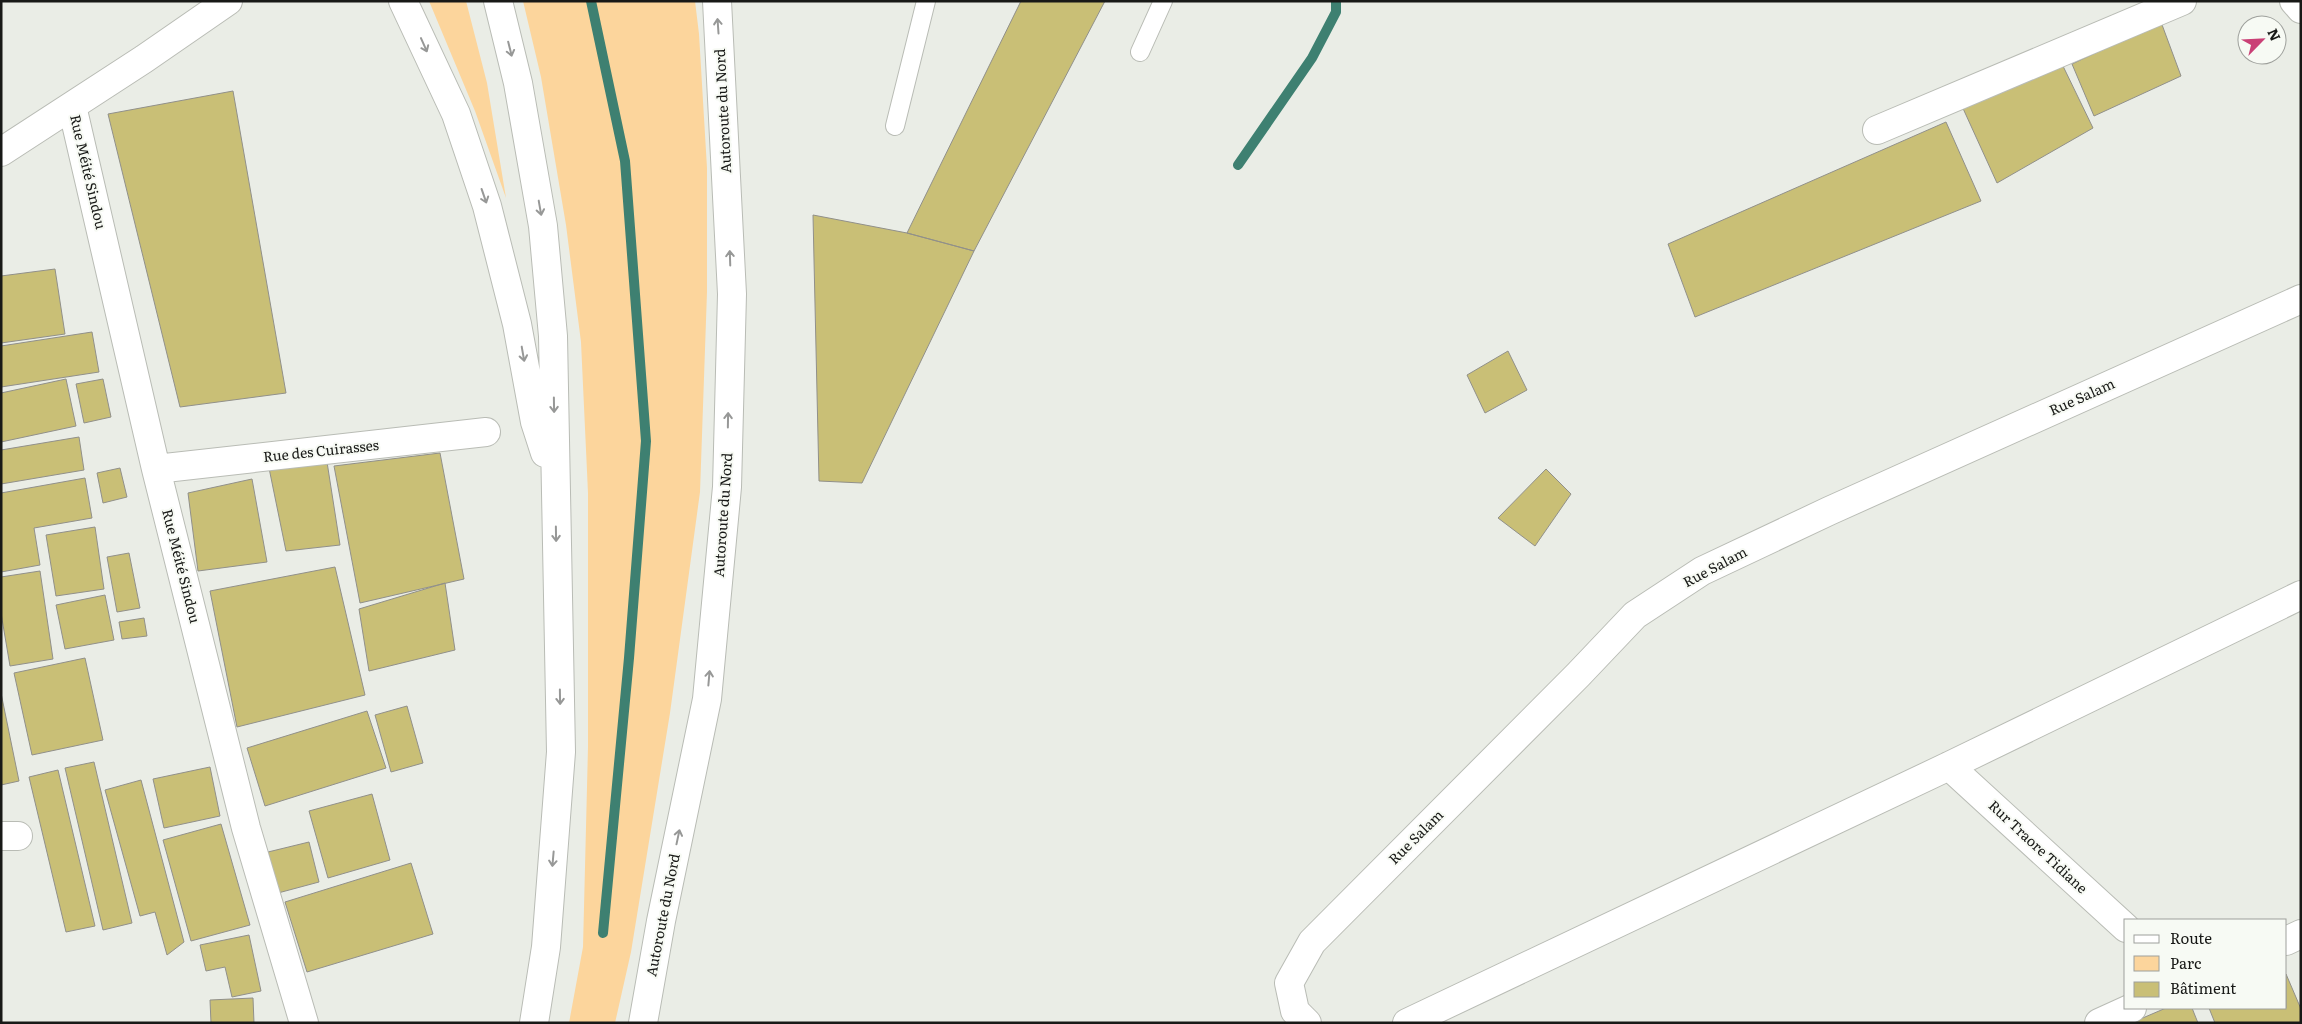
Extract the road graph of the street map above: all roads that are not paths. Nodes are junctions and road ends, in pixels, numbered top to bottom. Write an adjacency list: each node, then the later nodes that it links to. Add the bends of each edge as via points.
1 (228, 1): 9 (main road)
2 (403, 1): 16 (main road, one-way to 16, via 456,114 487,206 517,324 535,422)
3 (498, 1): 16 (main road, one-way to 16, via 518,83 543,226 553,336)
4 (717, 1): 25 (main road, Autoroute du Nord, one-way to 4, via 706,699 727,487 732,294)
5 (926, 1): 10 (lane)
6 (1163, 1): 8 (lane)
7 (2182, 1): 11 (main road)
8 (1140, 52)
9 (72, 106): 12 (main road); 15 (main road, Rue Méité Sindou)
10 (895, 126)
11 (1878, 130)
12 (1, 152)
13 (2301, 299): 26 (main road, Rue Salam, via 1702,571 1635,615 1312,942 1289,983 1295,1011)
14 (486, 432): 15 (main road, Rue des Cuirasses)
15 (156, 470): 23 (main road, Rue Méité Sindou, via 246,828)
16 (555, 485): 24 (main road, one-way to 24, via 561,752 546,947)
17 (2301, 595): 18 (main road)
18 (1949, 766): 19 (main road, Rur Traore Tidiane); 27 (main road)
19 (2124, 926)
20 (2301, 934): 21 (main road)
21 (2287, 941)
22 (2130, 1009): 28 (main road)
23 (304, 1023)
24 (534, 1023)
25 (643, 1023)
26 (1307, 1023)
27 (1407, 1023)
28 (2099, 1023)

